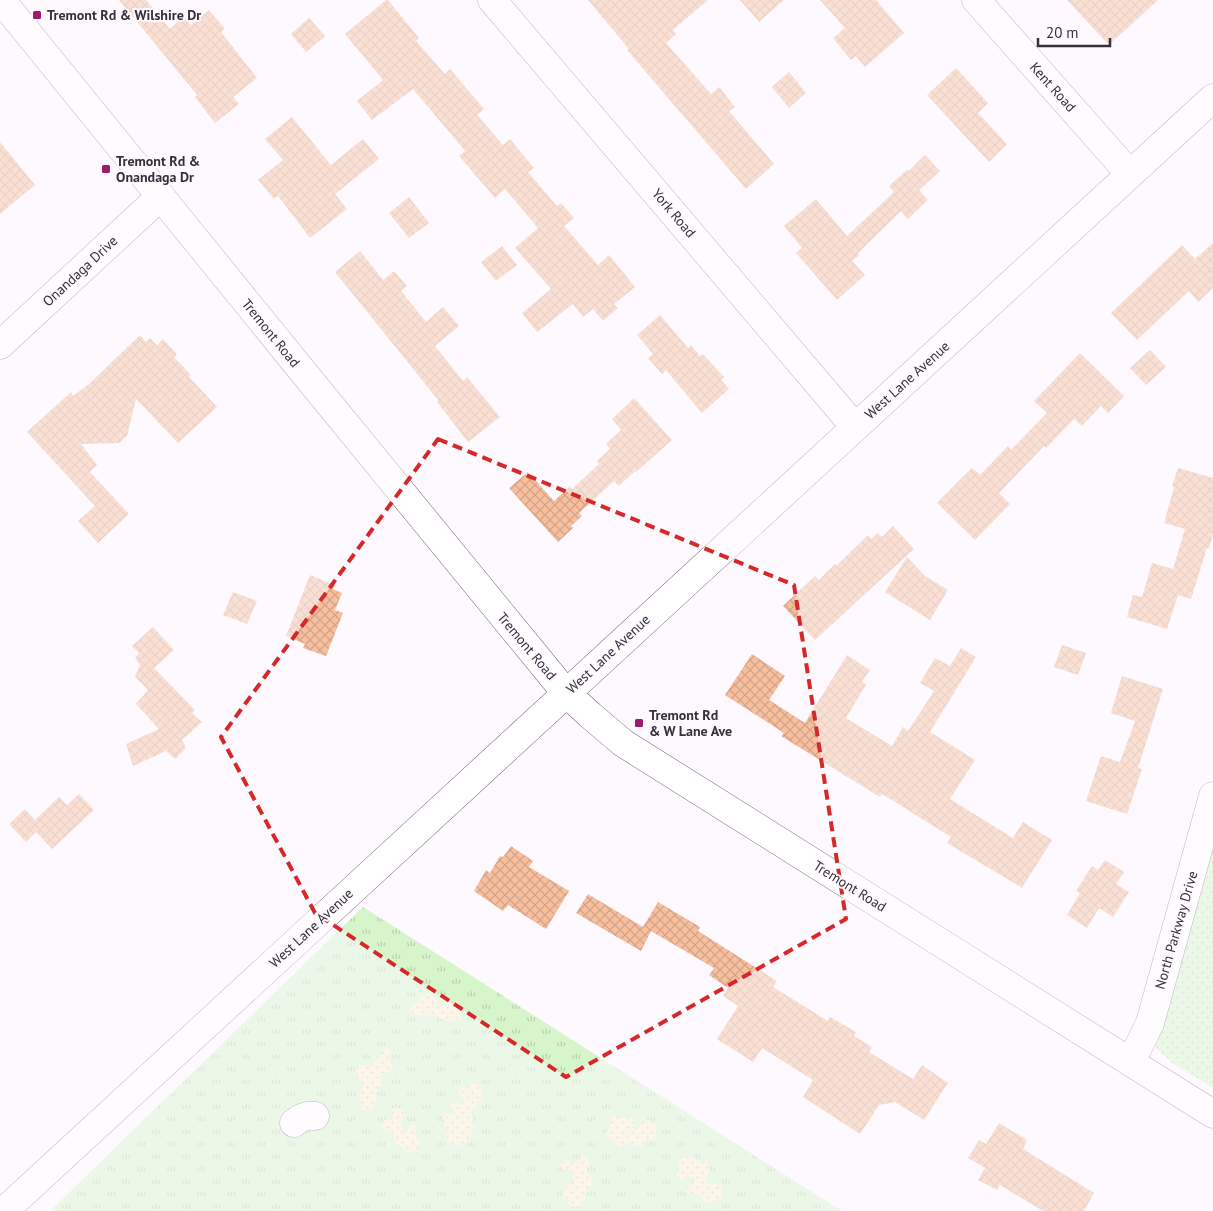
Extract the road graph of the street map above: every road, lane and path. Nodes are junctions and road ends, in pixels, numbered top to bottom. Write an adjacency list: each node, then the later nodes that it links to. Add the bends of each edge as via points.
1 (1, 0): 6 (main road, Tremont Road)
2 (492, 0): 8 (main road, York Road)
3 (976, 0): 5 (main road, Kent Road)
4 (1213, 98): 5 (main road, West Lane Avenue)
5 (1130, 174): 8 (main road, West Lane Avenue)
6 (161, 196): 7 (main road, Onandaga Drive); 9 (main road, Tremont Road)
7 (0, 345)
8 (856, 427): 9 (main road, West Lane Avenue)
9 (566, 693): 11 (main road, Tremont Road, via 624,742); 13 (main road, West Lane Avenue)
10 (1213, 796): 11 (main road, North Parkway Drive, via 1150,1023)
11 (1131, 1062): 12 (main road, Tremont Road)
12 (1213, 1114)
13 (4, 1211)

